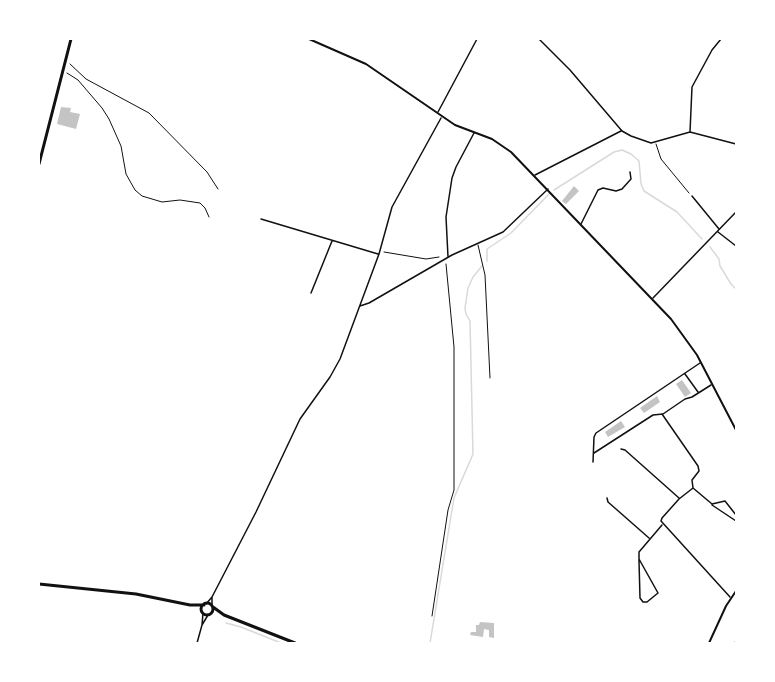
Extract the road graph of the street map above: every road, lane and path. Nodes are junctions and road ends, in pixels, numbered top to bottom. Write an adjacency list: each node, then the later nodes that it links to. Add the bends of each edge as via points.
1 (71, 39): 6 (main road)
2 (309, 39): 8 (street, via 366,64)
3 (477, 39): 8 (street)
4 (539, 39): 10 (street, via 584,84)
5 (721, 39): 11 (street, via 692,87)
6 (66, 60): 7 (main road); 18 (path, via 86,79 149,113 213,179)
7 (63, 70): 15 (main road); 22 (path, via 78,80 102,108 121,146 126,174 135,190 162,202 200,203)
8 (437, 114): 9 (street)
9 (442, 117): 12 (street); 29 (street, via 392,207)
10 (622, 131): 13 (street); 17 (street)
11 (690, 132): 13 (street); 14 (street)
12 (474, 133): 17 (street, via 504,145); 30 (street, via 451,182)
13 (655, 143): 20 (path, via 661,159)
14 (736, 144)
15 (39, 164)
16 (630, 172): 24 (street, via 631,179 622,189 598,190)
17 (535, 175): 19 (street)
18 (218, 189)
19 (548, 189): 24 (street); 27 (street, via 511,227)
20 (692, 196): 25 (street)
21 (736, 212): 25 (street)
22 (209, 217)
23 (261, 219): 26 (street)
24 (581, 224): 32 (street)
25 (718, 230): 28 (street); 32 (street)
26 (333, 240): 29 (street); 31 (street)
27 (478, 245): 30 (street); 36 (lane, via 485,275)
28 (736, 246)
29 (379, 253): 30 (path); 33 (street)
30 (447, 258): 33 (street, via 366,305); 63 (path, via 454,347 454,490)
31 (311, 293)
32 (653, 299): 34 (street)
33 (359, 305): 55 (street, via 337,366 300,419)
34 (701, 362): 35 (street); 37 (street)
35 (684, 374): 38 (street); 42 (street, via 596,433)
36 (490, 378)
37 (713, 384): 38 (street); 40 (street)
38 (698, 393): 39 (street)
39 (662, 414): 42 (street, via 653,415); 44 (street, via 699,466)
40 (736, 430)
41 (621, 449): 46 (street)
42 (593, 453): 43 (street)
43 (593, 462)
44 (693, 488): 46 (street); 47 (street)
45 (607, 498): 51 (street)
46 (680, 499): 50 (street, via 662,518)
47 (712, 504): 48 (street, via 725,501); 49 (street)
48 (736, 515)
49 (736, 521)
50 (663, 524): 51 (street); 56 (street)
51 (650, 539): 52 (street, via 639,552)
52 (639, 559): 52 (street, via 640,598 647,602 658,592)
53 (39, 584): 58 (main road, via 136,594)
54 (736, 591): 56 (street)
55 (212, 597): 57 (street); 59 (street)
56 (731, 598): 67 (street)
57 (205, 604): 58 (main road); 59 (main road); 60 (main road)
58 (189, 605): 60 (main road)
59 (213, 607): 61 (main road); 62 (main road)
60 (202, 612): 61 (main road); 64 (street)
61 (210, 615): 62 (main road); 64 (street)
62 (224, 615): 66 (main road)
63 (432, 616)
64 (202, 625): 65 (street)
65 (197, 643)
66 (294, 643)
67 (709, 643)

